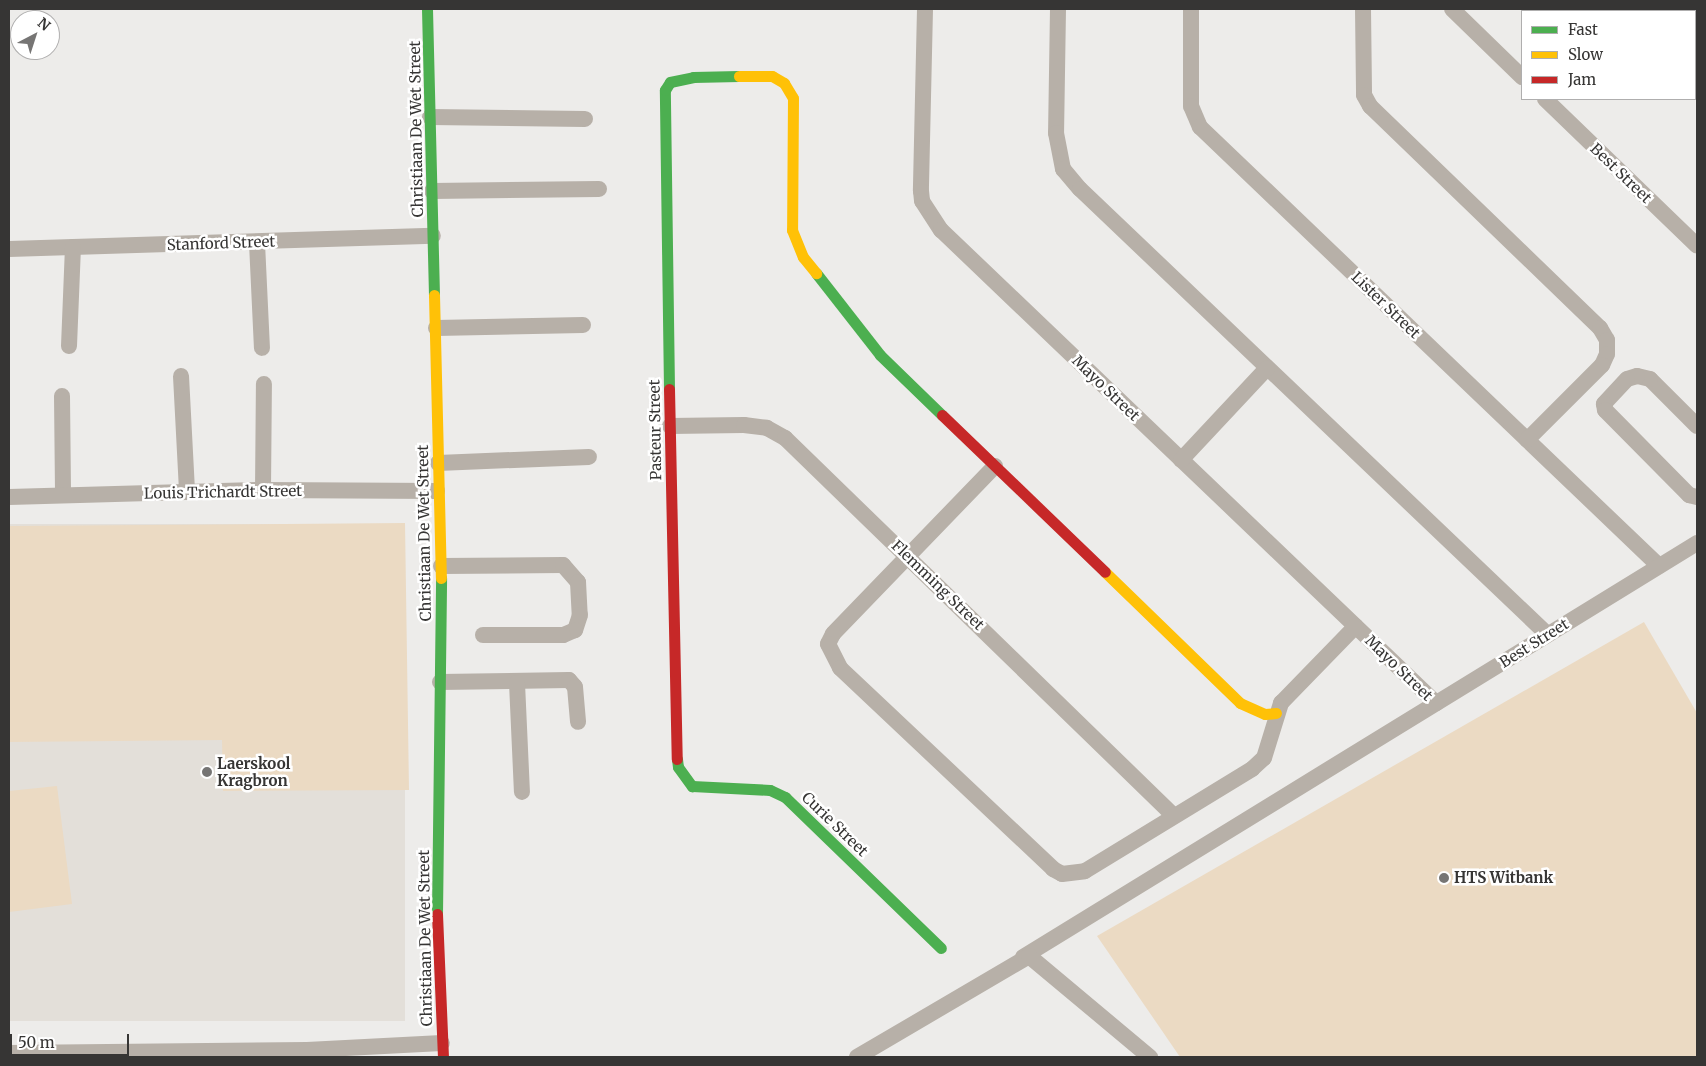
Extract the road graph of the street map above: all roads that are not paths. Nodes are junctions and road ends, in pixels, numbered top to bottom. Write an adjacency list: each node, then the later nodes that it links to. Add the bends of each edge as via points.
1 (427, 9): 9 (street, Christiaan De Wet Street)
2 (925, 9): 30 (street, Mayo Street, via 921,191 930,215 941,230)
3 (1058, 9): 22 (street, via 1056,133 1063,169)
4 (1191, 9): 28 (street, Lister Street, via 1191,106 1200,127)
5 (1363, 9): 28 (street, via 1364,95 1370,106 1600,328 1607,340 1607,354 1602,365)
6 (1452, 9): 7 (street)
7 (1521, 75)
8 (1546, 100): 15 (street, Best Street)
9 (430, 117): 10 (street); 12 (street, Christiaan De Wet Street)
10 (585, 119)
11 (599, 189): 12 (street)
12 (432, 191): 13 (street, Christiaan De Wet Street)
13 (433, 236): 14 (street, Stanford Street); 19 (street, Christiaan De Wet Street)
14 (257, 243): 16 (street, Stanford Street); 21 (street)
15 (1697, 246)
16 (73, 247): 17 (street, Stanford Street); 20 (street)
17 (9, 249)
18 (583, 325): 19 (street)
19 (436, 328): 31 (street, Christiaan De Wet Street)
20 (69, 346)
21 (262, 348)
22 (1267, 368): 30 (street); 45 (street)
23 (182, 376): 35 (street)
24 (264, 384): 33 (street)
25 (62, 396): 36 (street)
26 (670, 426): 32 (street, Pasteur Street, via 665,90 670,82 693,77 772,76 784,82 793,98 792,230 797,248 880,355); 40 (street, Flemming Street, via 744,425 767,428 785,438); 51 (street, Pasteur Street, via 675,750)
27 (1697, 426): 38 (street, via 1650,378 1637,376 1627,379 1604,404 1605,410 1683,489)
28 (1527, 440): 42 (street, Lister Street)
29 (588, 457): 31 (street)
30 (1181, 460): 43 (street, Mayo Street)
31 (438, 463): 34 (street, Christiaan De Wet Street)
32 (995, 466): 40 (street); 49 (street, via 1240,703 1260,712)
33 (263, 490): 34 (street, Louis Trichardt Street); 35 (street, Louis Trichardt Street)
34 (437, 490): 41 (street, Christiaan De Wet Street)
35 (187, 492): 36 (street, Louis Trichardt Street)
36 (63, 495): 37 (street, Louis Trichardt Street)
37 (9, 497)
38 (1697, 497)
39 (1697, 543): 42 (street, Best Street)
40 (908, 556): 53 (street, Flemming Street); 53 (street, via 833,634 828,644 840,668 1062,874 1085,871)
41 (442, 566): 44 (street, via 562,565 578,582 580,615 575,630 563,635); 46 (street, Christiaan De Wet Street)
42 (1659, 566): 45 (street, Best Street)
43 (1356, 626): 48 (street, Mayo Street); 49 (street, via 1281,703)
44 (483, 635)
45 (1548, 635): 48 (street, Best Street)
46 (440, 682): 47 (street); 56 (street, Christiaan De Wet Street, via 437,951)
47 (517, 683): 50 (street, via 569,680 575,687); 52 (street)
48 (1436, 703): 55 (street, Best Street)
49 (1276, 713): 53 (street, via 1264,758)
50 (578, 722)
51 (683, 777): 54 (street, Curie Street, via 692,786 704,789 770,790 785,797)
52 (522, 792)
53 (1174, 816)
54 (941, 948)
55 (1023, 957): 59 (street, Best Street); 60 (street, via 1036,960)
56 (443, 1050): 58 (street)
57 (9, 1054): 58 (street)
58 (177, 1054)
59 (857, 1057)
60 (1150, 1057)

